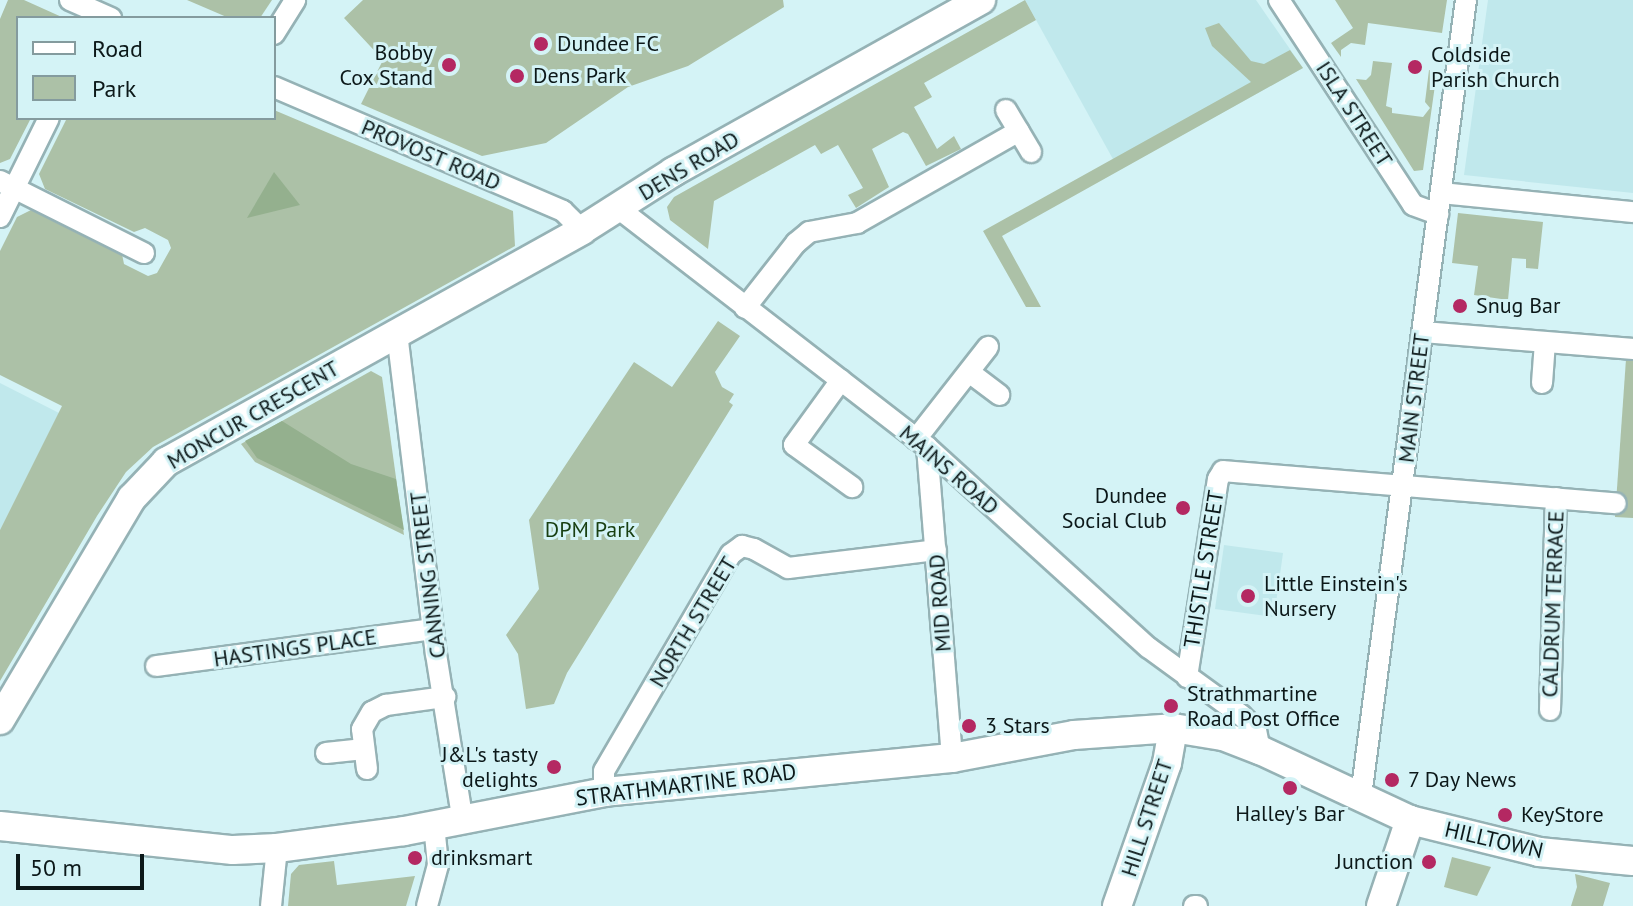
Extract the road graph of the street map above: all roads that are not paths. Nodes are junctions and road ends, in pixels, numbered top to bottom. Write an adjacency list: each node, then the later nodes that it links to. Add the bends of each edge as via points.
1 (70, 0): 6 (street)
2 (295, 0): 7 (street)
3 (981, 0): 15 (street, DENS ROAD)
4 (1279, 0): 17 (street, ISLA STREET, via 1413,205)
5 (1466, 0): 14 (street, MAIN STREET)
6 (102, 16)
7 (276, 31)
8 (276, 88): 19 (street, PROVOST ROAD, via 563,211)
9 (1006, 110): 11 (street)
10 (48, 120): 13 (street)
11 (1019, 131): 12 (street); 21 (street, via 857,223 809,232)
12 (1031, 152)
13 (7, 184): 18 (street); 20 (street)
14 (1441, 193): 16 (street); 17 (street, MAIN STREET)
15 (618, 208): 19 (street, DENS ROAD); 21 (street, MAINS ROAD)
16 (1633, 212)
17 (1438, 214): 22 (street, MAIN STREET)
18 (0, 217)
19 (582, 230): 23 (street, DENS ROAD)
20 (144, 253)
21 (745, 308): 28 (street, MAINS ROAD)
22 (1423, 332): 24 (street); 32 (street, MAIN STREET)
23 (397, 333): 37 (street, CANNING STREET); 42 (street, MONCUR CRESCENT, via 154,472 132,498)
24 (1545, 342): 26 (street); 29 (street)
25 (988, 347): 27 (street)
26 (1633, 349)
27 (969, 372): 30 (street); 31 (street)
28 (841, 380): 31 (street, MAINS ROAD); 33 (street, via 794,445)
29 (1542, 383)
30 (999, 395)
31 (922, 443): 36 (street, MID ROAD); 39 (street, MAINS ROAD)
32 (1403, 485): 34 (street); 39 (street, THISTLE STREET, via 1223,471); 48 (street, MAIN STREET)
33 (852, 487)
34 (1556, 498): 35 (street); 41 (street, CALDRUM TERRACE)
35 (1616, 503)
36 (936, 550): 46 (street, MID ROAD); 47 (street, NORTH STREET, via 788,568 742,546 731,554 604,771)
37 (433, 629): 38 (street, HASTINGS PLACE); 40 (street, CANNING STREET)
38 (156, 666)
39 (1187, 677): 44 (street, MAINS ROAD, via 1256,730)
40 (445, 697): 45 (street, via 386,705 372,712 362,729 366,759); 50 (street, CANNING STREET)
41 (1550, 710)
42 (0, 720)
43 (1173, 728): 44 (street, STRATHMARTINE ROAD, via 1223,736); 46 (street, STRATHMARTINE ROAD, via 1074,735); 56 (street, HILL STREET, via 1167,763)
44 (1260, 750): 48 (street, STRATHMARTINE ROAD)
45 (326, 753)
46 (952, 758): 47 (street, STRATHMARTINE ROAD)
47 (604, 792): 50 (street, STRATHMARTINE ROAD)
48 (1361, 796): 49 (street, HILLTOWN)
49 (1410, 820): 53 (street, HILLTOWN, via 1539,852); 57 (street)
50 (448, 821): 52 (street, STRATHMARTINE ROAD); 55 (street, CANNING STREET)
51 (0, 826): 52 (street, STRATHMARTINE ROAD, via 233,850)
52 (277, 848): 54 (street)
53 (1633, 861)
54 (271, 906)
55 (427, 906)
56 (1117, 906)
57 (1381, 906)

